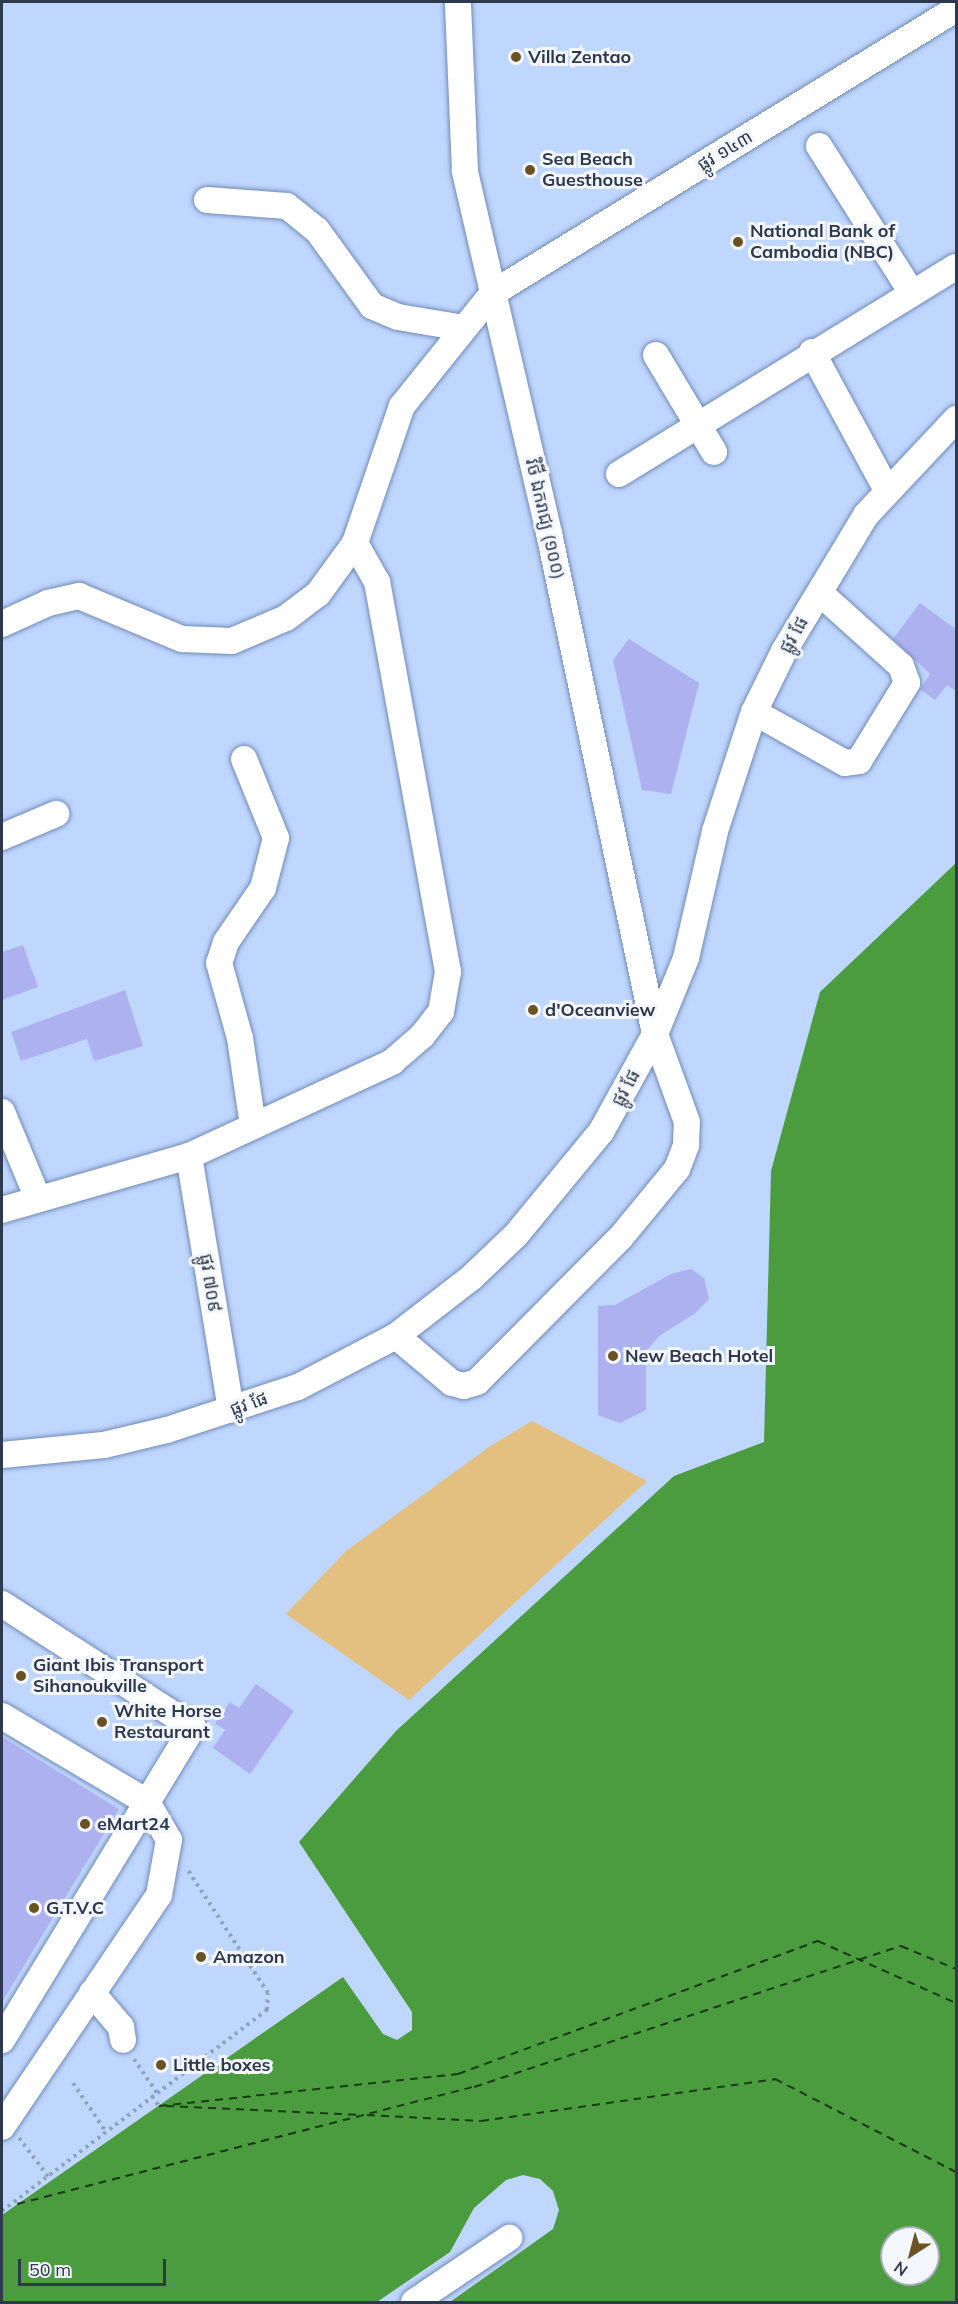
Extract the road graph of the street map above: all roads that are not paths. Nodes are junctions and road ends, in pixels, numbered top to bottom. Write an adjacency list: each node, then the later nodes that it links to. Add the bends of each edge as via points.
1 (458, 2): 6 (street, វិថី ឯករាជ្យ (១០០), via 465,171)
2 (957, 9): 6 (street, ផ្លូវ ១៤៣)
3 (819, 146): 7 (street)
4 (207, 200): 8 (street, via 287,206 317,230 372,306 398,317)
5 (957, 267): 7 (street)
6 (493, 293): 8 (street, ផ្លូវ ១៤៣); 23 (street, វិថី ឯករាជ្យ (១០០))
7 (912, 293): 9 (street)
8 (464, 328): 16 (street, ផ្លូវ ១៤៣, via 402,406)
9 (812, 352): 12 (street); 15 (street)
10 (656, 355): 12 (street)
11 (957, 420): 15 (street, ផ្លូវ ផែ)
12 (698, 424): 13 (street); 14 (street)
13 (714, 452)
14 (619, 474)
15 (887, 490): 17 (street, ផ្លូវ ផែ, via 866,515)
16 (355, 543): 18 (street, ផ្លូវ ១៤៣, via 318,594 286,618 232,641 182,639 79,596 48,603); 27 (street, via 377,582 448,972 441,1012 422,1036 392,1062)
17 (820, 593): 19 (street, ផ្លូវ ផែ); 19 (street, via 901,666 907,683 859,760 845,763)
18 (2, 624)
19 (754, 711): 24 (street, ផ្លូវ ផែ, via 715,831)
20 (244, 759): 27 (street, via 276,838 263,888 226,942 219,963 240,1038)
21 (56, 814): 22 (street)
22 (2, 837)
23 (640, 951): 24 (street, via 660,965 673,965); 25 (street, វិថី ឯករាជ្យ (១០០))
24 (686, 958): 25 (street, ផ្លូវ ផែ)
25 (655, 1034): 31 (street, ផ្លូវ ផែ, via 602,1132 516,1235 447,1298); 31 (street, វិថី ឯករាជ្យ (១០០), via 687,1122 686,1145 677,1169 621,1237 477,1382 464,1386 452,1383)
26 (3, 1121): 29 (street)
27 (253, 1126): 28 (street)
28 (189, 1156): 29 (street); 32 (street, ផ្លូវ ៧០៩)
29 (38, 1199): 30 (street)
30 (2, 1210)
31 (396, 1336): 32 (street, ផ្លូវ ផែ, via 298,1387)
32 (231, 1410): 33 (street, ផ្លូវ ផែ, via 104,1445)
33 (2, 1455)
34 (2, 1604): 36 (street, via 193,1727)
35 (2, 1716): 36 (street)
36 (147, 1802): 37 (street, via 169,1840 159,1895); 38 (street)
37 (92, 1994): 39 (street, via 122,2027); 40 (street)
38 (2, 2040)
39 (123, 2040)
40 (7, 2129)
41 (509, 2238): 42 (street)
42 (414, 2302)

